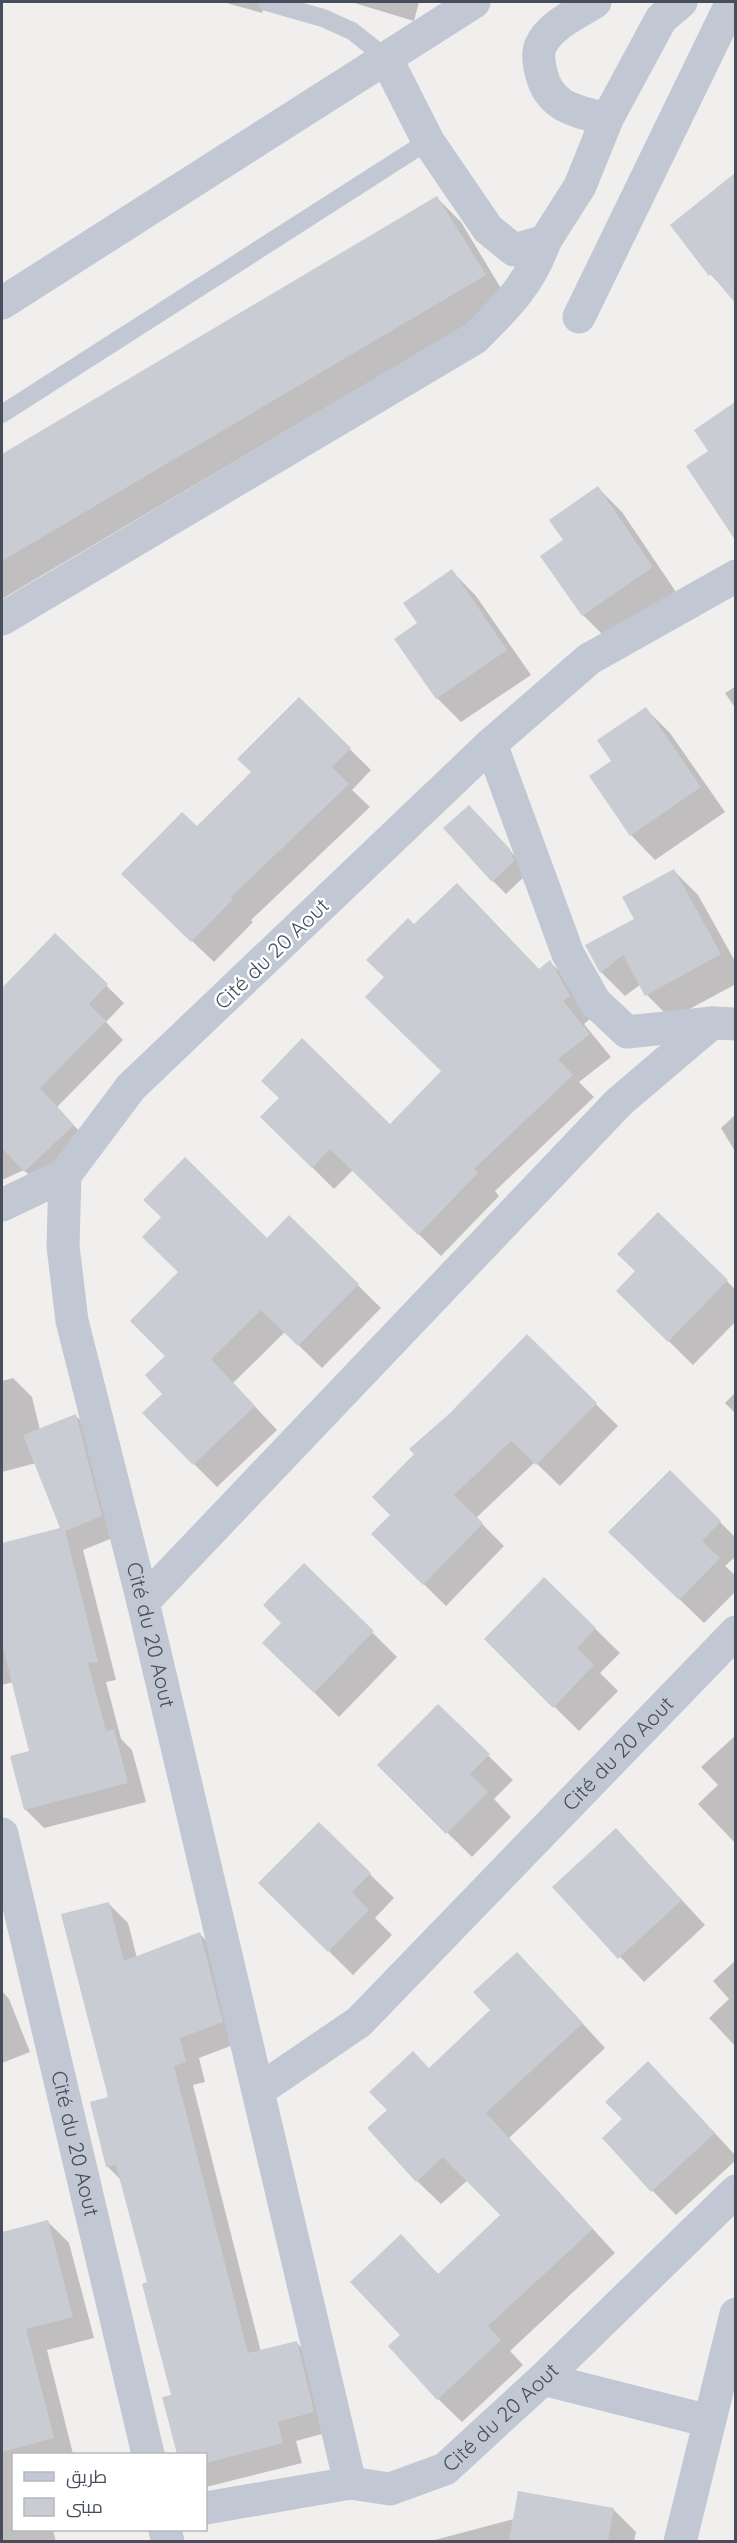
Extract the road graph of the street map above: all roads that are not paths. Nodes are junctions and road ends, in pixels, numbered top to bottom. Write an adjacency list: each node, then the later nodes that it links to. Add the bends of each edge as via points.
1 (267, 2): 6 (lane, via 352,31)
2 (474, 2): 6 (street)
3 (595, 2): 7 (street, via 555,28 541,45 539,64 544,87 564,107)
4 (681, 2): 7 (street, via 661,19)
5 (732, 2): 11 (street)
6 (386, 58): 8 (street); 10 (street)
7 (607, 119): 9 (street, via 580,186)
8 (428, 141): 9 (street, via 488,229 514,250); 12 (lane)
9 (545, 241): 14 (street, via 536,266 513,301 475,338)
10 (5, 298)
11 (579, 316)
12 (2, 414)
13 (735, 576): 15 (street, Cité du 20 Aout, via 589,659)
14 (2, 619)
15 (491, 744): 16 (street, via 568,954 595,1002 627,1032); 17 (street, Cité du 20 Aout, via 131,1087)
16 (724, 1024): 19 (street, via 619,1102)
17 (65, 1175): 18 (street, Cité du 20 Aout); 19 (street, Cité du 20 Aout, via 63,1246 72,1321)
18 (2, 1205)
19 (143, 1602): 22 (street, Cité du 20 Aout)
20 (735, 1632): 22 (street, Cité du 20 Aout, via 359,2022)
21 (2, 1834): 27 (street, Cité du 20 Aout)
22 (259, 2090): 28 (street, Cité du 20 Aout)
23 (735, 2191): 25 (street, Cité du 20 Aout)
24 (735, 2314): 26 (street)
25 (543, 2379): 26 (street); 28 (street, Cité du 20 Aout, via 445,2469 390,2489)
26 (709, 2421): 30 (street)
27 (148, 2453)
28 (350, 2483): 29 (street)
29 (207, 2508)
30 (680, 2541)

